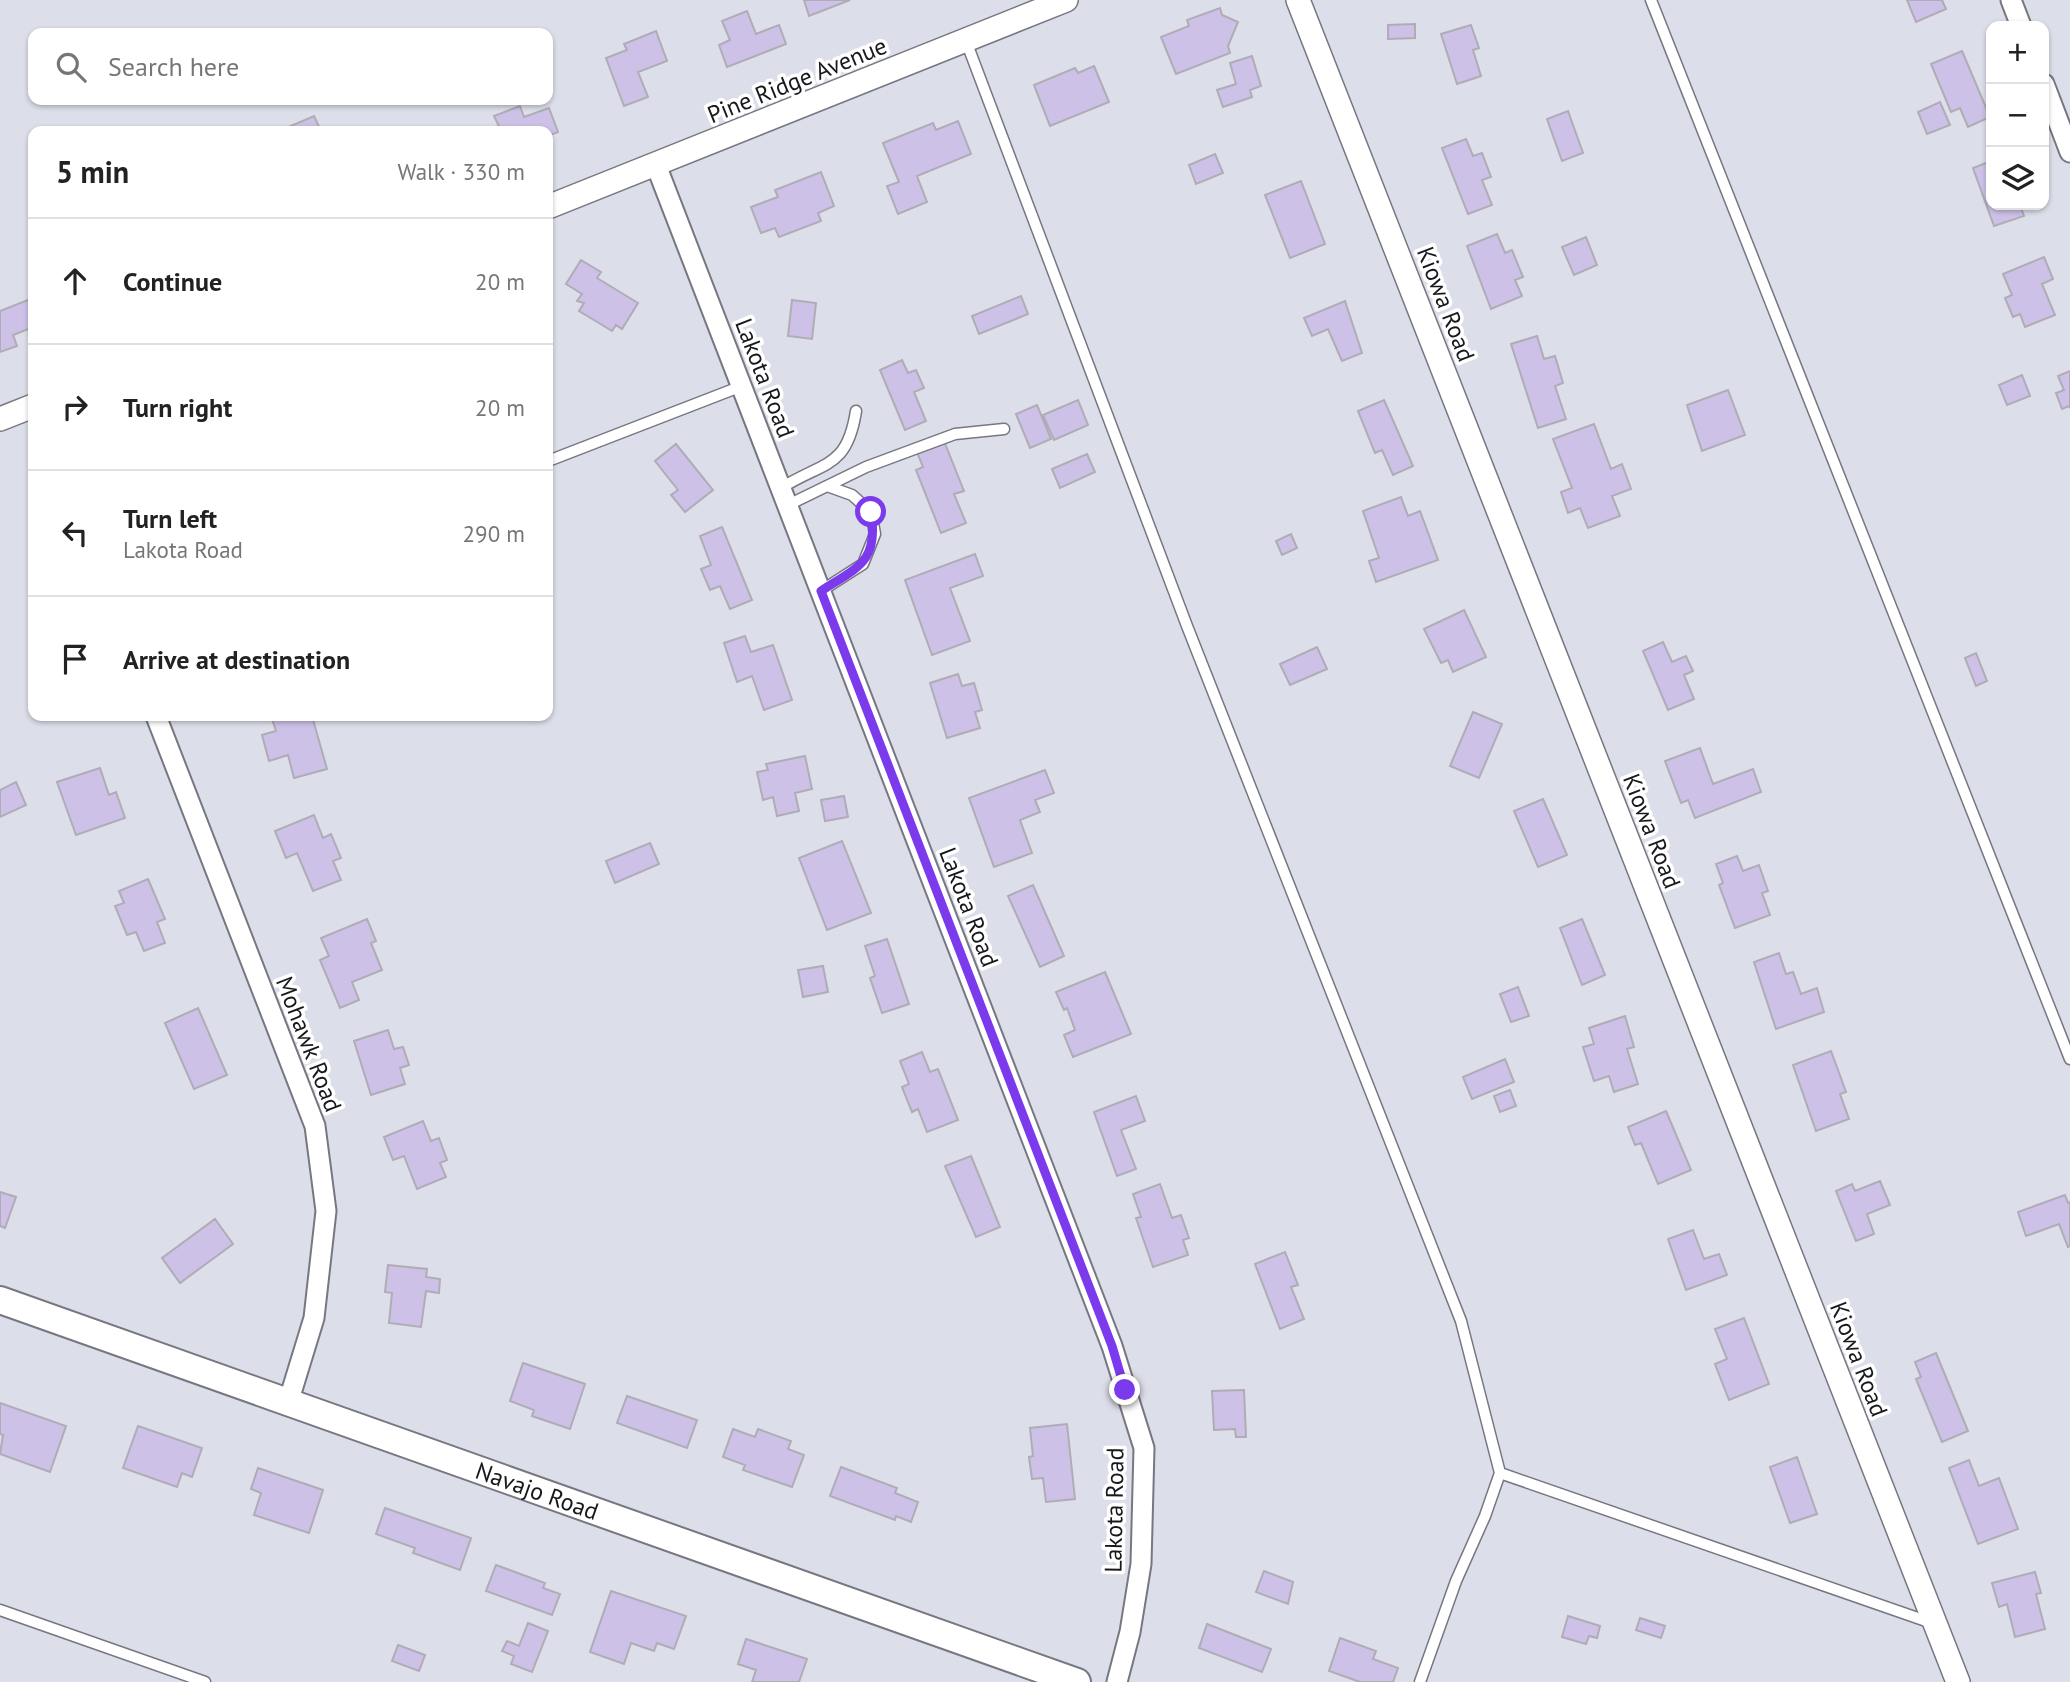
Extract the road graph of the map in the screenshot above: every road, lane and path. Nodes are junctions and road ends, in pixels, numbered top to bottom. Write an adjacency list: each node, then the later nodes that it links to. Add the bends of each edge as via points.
1 (1066, 0): 6 (street, Pine Ridge Avenue)
2 (1298, 0): 26 (street, Kiowa Road)
3 (1651, 0): 21 (lane)
4 (2011, 0): 5 (street)
5 (2019, 21)
6 (966, 40): 9 (street, Pine Ridge Avenue); 24 (lane, via 1187,626 1461,1321)
7 (2049, 97): 8 (street)
8 (2070, 152)
9 (656, 164): 10 (street, Pine Ridge Avenue); 11 (street, Lakota Road)
10 (553, 205)
11 (742, 386): 16 (lane); 18 (street, Lakota Road)
12 (28, 408): 14 (street)
13 (856, 411): 18 (lane, via 844,450 832,462 799,477)
14 (0, 419)
15 (1004, 429): 17 (lane, via 955,434)
16 (553, 459)
17 (827, 486): 18 (lane); 19 (lane, via 852,495 871,512 875,534 863,564)
18 (784, 496): 19 (street, Lakota Road)
19 (821, 591): 29 (street, Lakota Road, via 1112,1346 1144,1448 1141,1564)
20 (158, 721): 23 (street, Mohawk Road, via 315,1126 326,1211 314,1318)
21 (2070, 1059)
22 (0, 1300): 23 (main road, Navajo Road)
23 (288, 1403): 28 (main road, Navajo Road)
24 (1500, 1473): 26 (lane); 30 (lane)
25 (0, 1610): 27 (lane)
26 (1935, 1624): 31 (street, Kiowa Road)
27 (205, 1682)
28 (1077, 1682)
29 (1117, 1682)
30 (1420, 1682)
31 (1958, 1682)

